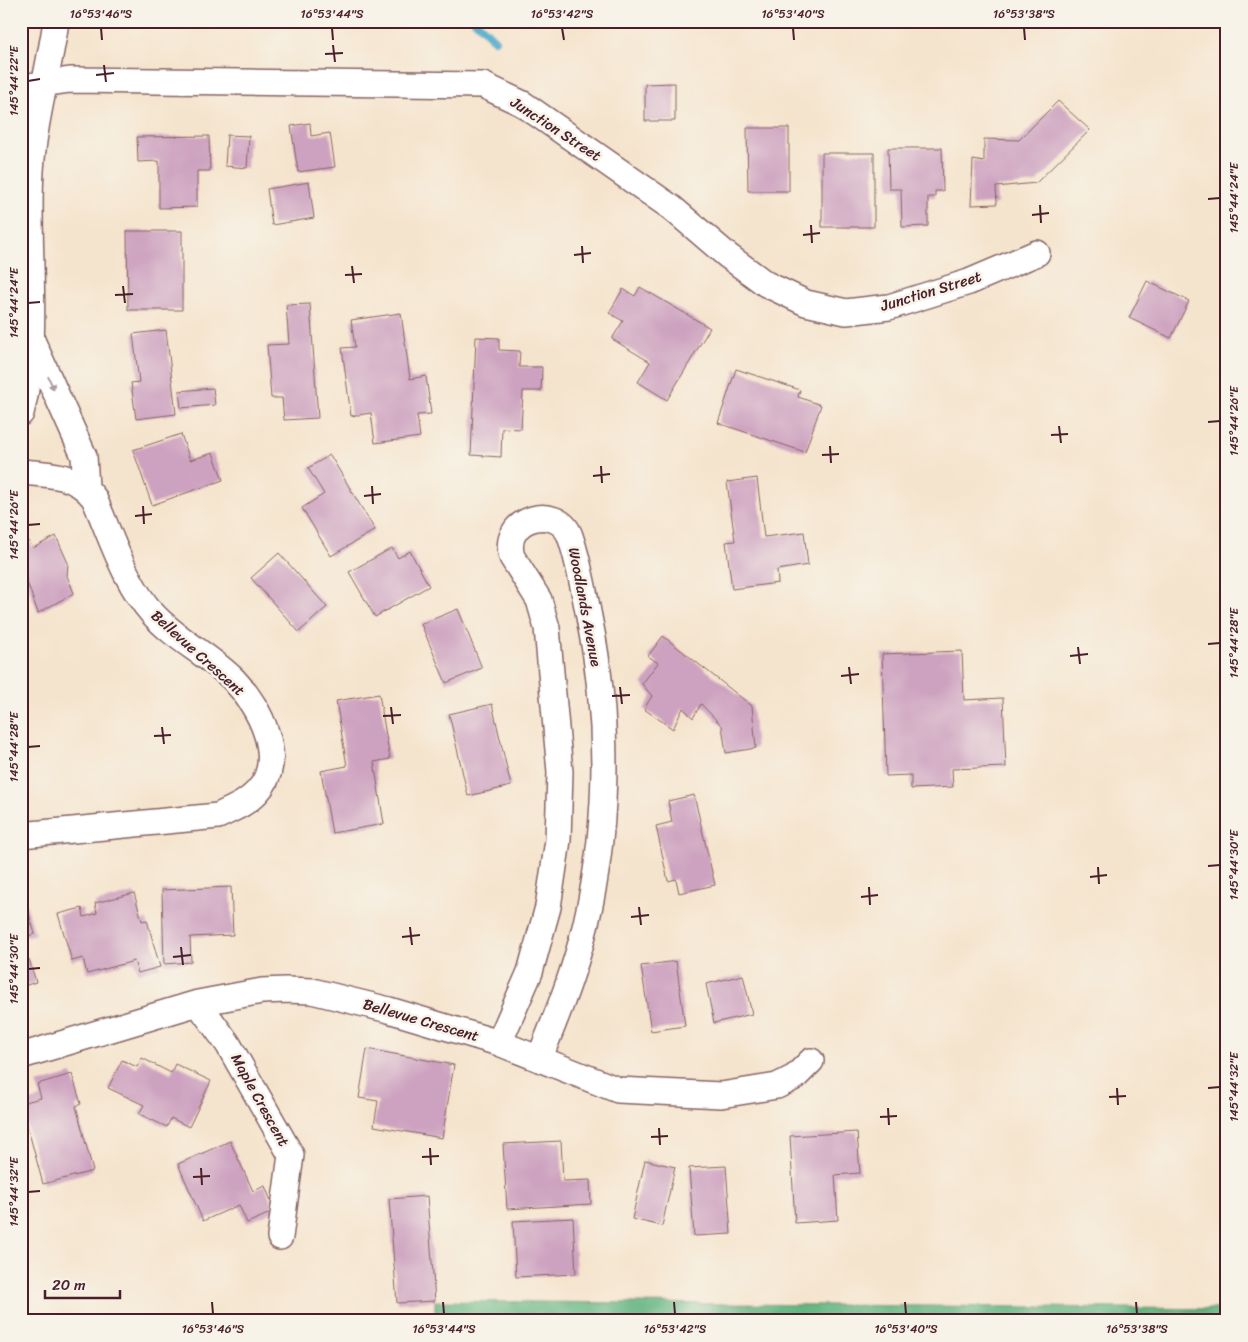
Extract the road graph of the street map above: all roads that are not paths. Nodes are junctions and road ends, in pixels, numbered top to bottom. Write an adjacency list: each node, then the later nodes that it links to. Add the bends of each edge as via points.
1 (56, 21): 2 (street)
2 (33, 85): 3 (street, Junction Street, via 70,80 483,84 524,104 664,202 766,284 806,303 846,312 889,307 960,285); 4 (street)
3 (1037, 253)
4 (31, 338): 5 (street); 7 (street, Bellevue Crescent, one-way to 7, via 84,456)
5 (21, 413)
6 (21, 472): 7 (street, via 65,477)
7 (86, 487): 8 (street, Bellevue Crescent, via 141,600 153,615 233,680 249,698 262,720 268,740 268,767 258,791 241,806 218,816)
8 (21, 835)
9 (198, 1003): 10 (street, Bellevue Crescent, via 262,992 312,992 389,1010); 11 (street, Bellevue Crescent); 14 (street, Maple Crescent, via 228,1044 291,1155)
10 (499, 1043): 12 (street, Bellevue Crescent); 12 (street, Woodlands Avenue, via 530,972 548,907 558,840 560,772 547,628 539,600 510,549 518,527 533,519 544,518 559,523 570,535 585,597 601,692 604,773 599,844 581,942 564,998)
11 (21, 1056)
12 (540, 1058): 13 (street, Bellevue Crescent, via 618,1090 721,1095 777,1086 795,1077)
13 (811, 1061)
14 (280, 1237)

